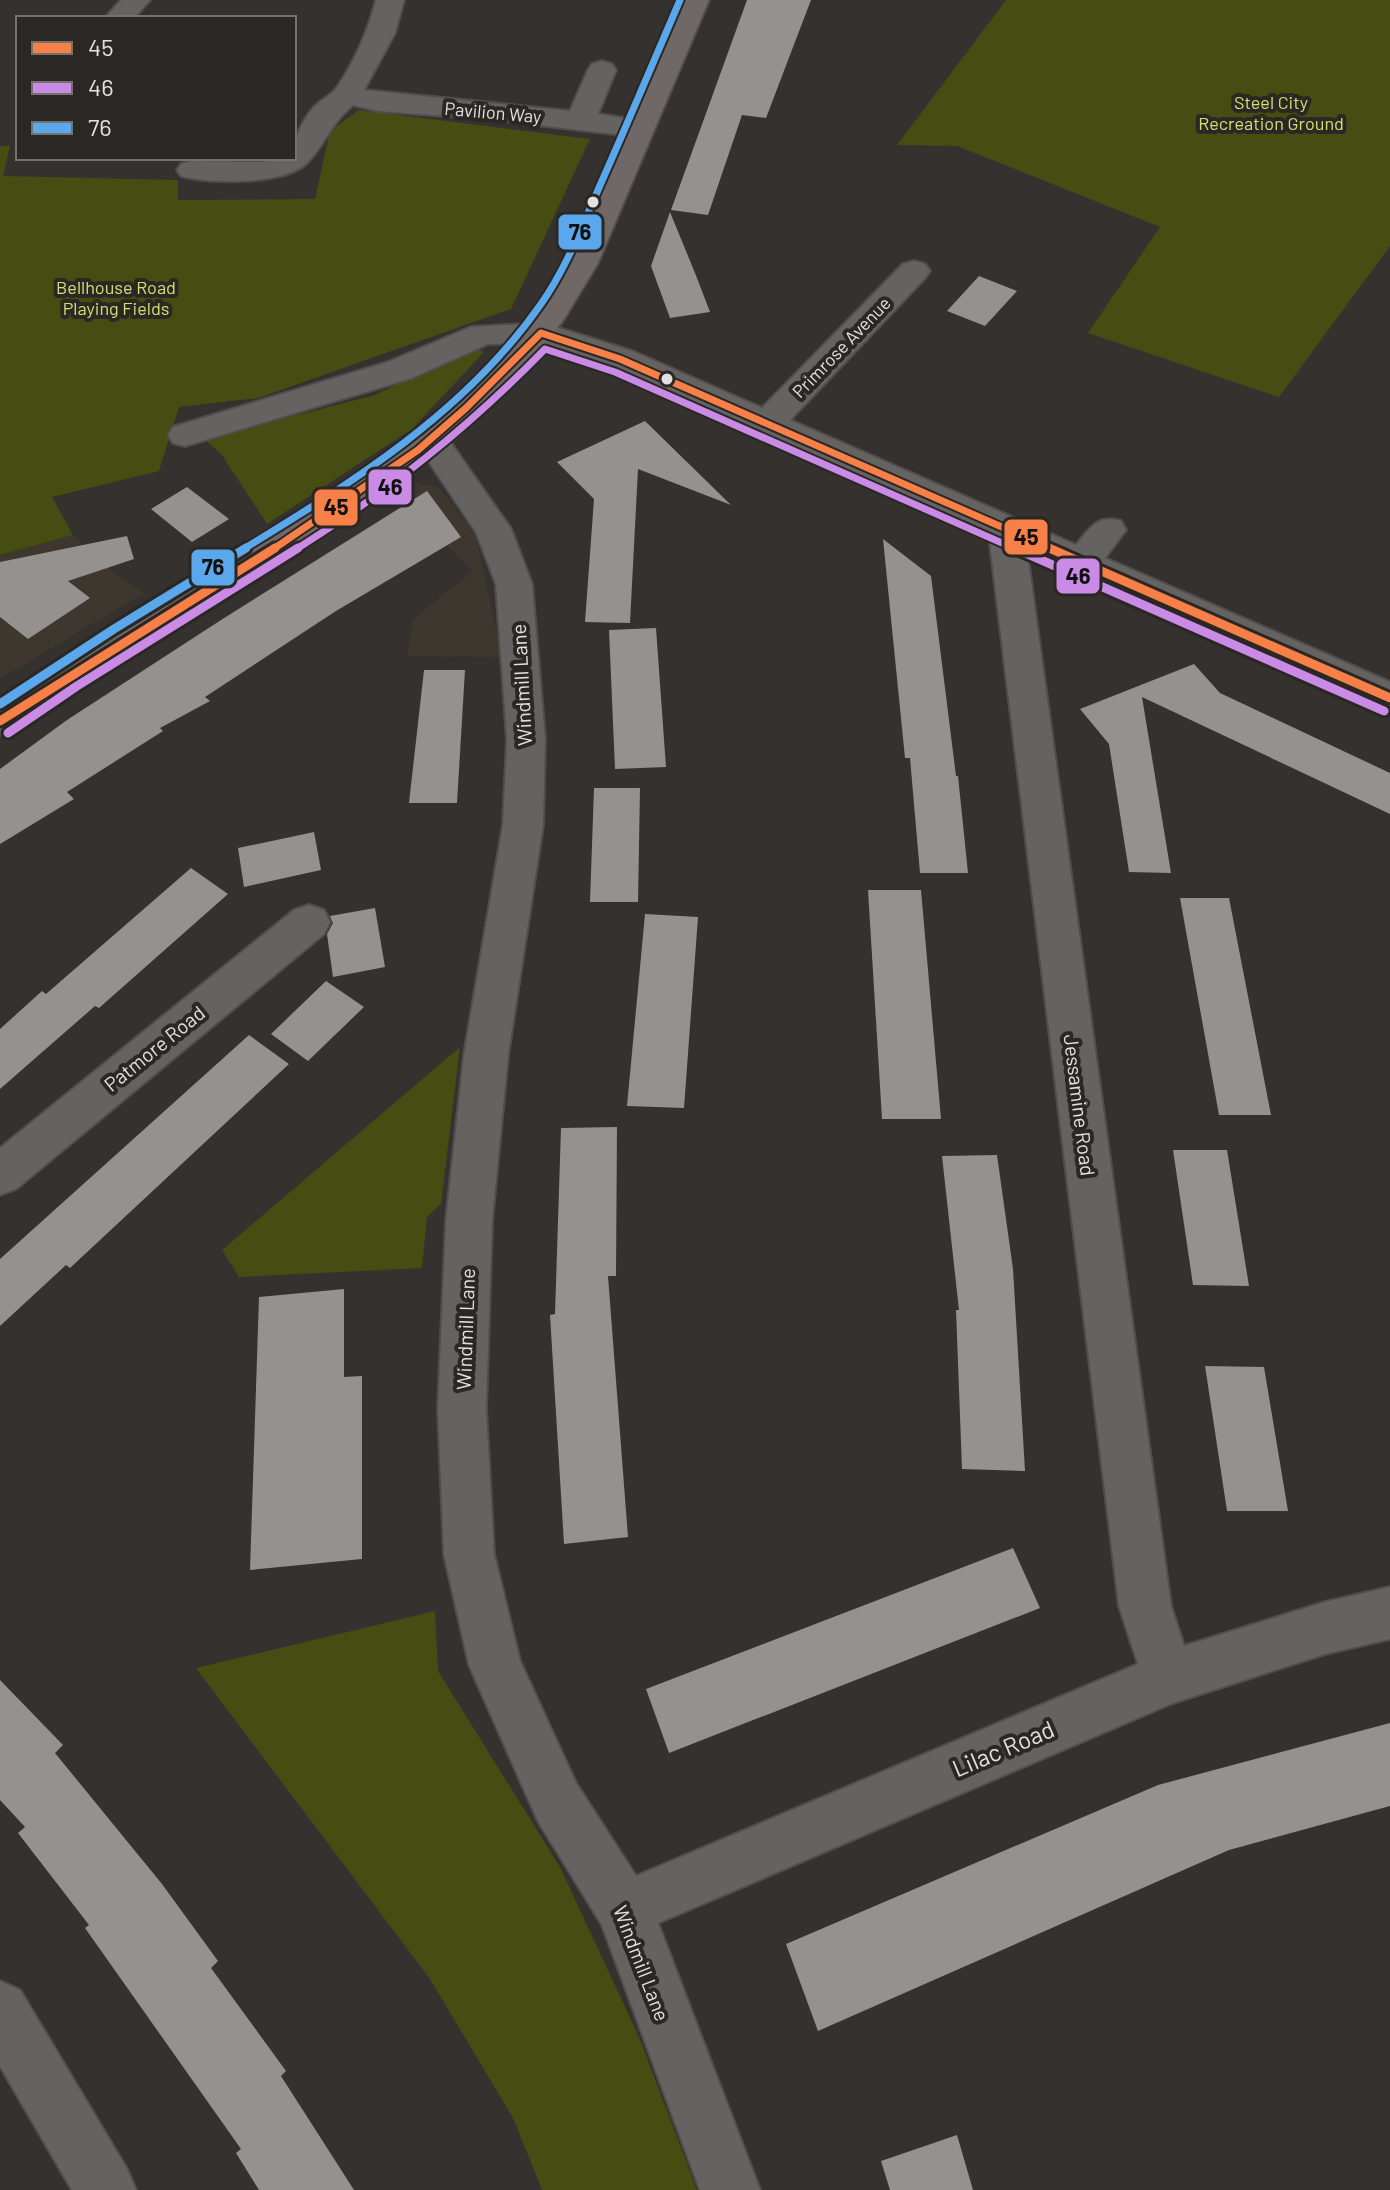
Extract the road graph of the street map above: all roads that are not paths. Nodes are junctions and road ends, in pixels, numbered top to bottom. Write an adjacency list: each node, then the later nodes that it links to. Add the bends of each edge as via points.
1 (136, 0): 4 (street)
2 (390, 0): 6 (street, via 381,33)
3 (695, 0): 8 (main road)
4 (121, 16)
5 (602, 70): 7 (street)
6 (347, 95): 7 (street, Pavilion Way); 9 (street, via 325,113)
7 (580, 121): 8 (street, Pavilion Way)
8 (639, 128): 13 (main road, via 582,263)
9 (296, 157)
10 (292, 160): 11 (street, via 260,171)
11 (192, 170)
12 (914, 271): 14 (street, Primrose Avenue)
13 (541, 333): 14 (street, via 620,359); 15 (street, via 483,334 400,370); 16 (main road)
14 (768, 422): 17 (street)
15 (185, 435)
16 (432, 441): 21 (main road, via 361,493); 26 (street, Windmill Lane, via 493,529 514,584 526,739 523,825 486,1055 469,1221 462,1409 469,1554 495,1665 557,1802)
17 (1006, 528): 19 (street); 25 (street, Jessamine Road, via 1145,1606)
18 (1108, 530): 19 (street)
19 (1082, 562): 20 (street)
20 (1390, 698)
21 (0, 721)
22 (309, 922): 23 (street, Patmore Road)
23 (0, 1175)
24 (1390, 1613): 25 (street, Lilac Road)
25 (1171, 1677): 26 (street, Lilac Road)
26 (624, 1909): 29 (street, Windmill Lane)
27 (0, 2010): 28 (street)
28 (106, 2190)
29 (730, 2190)

